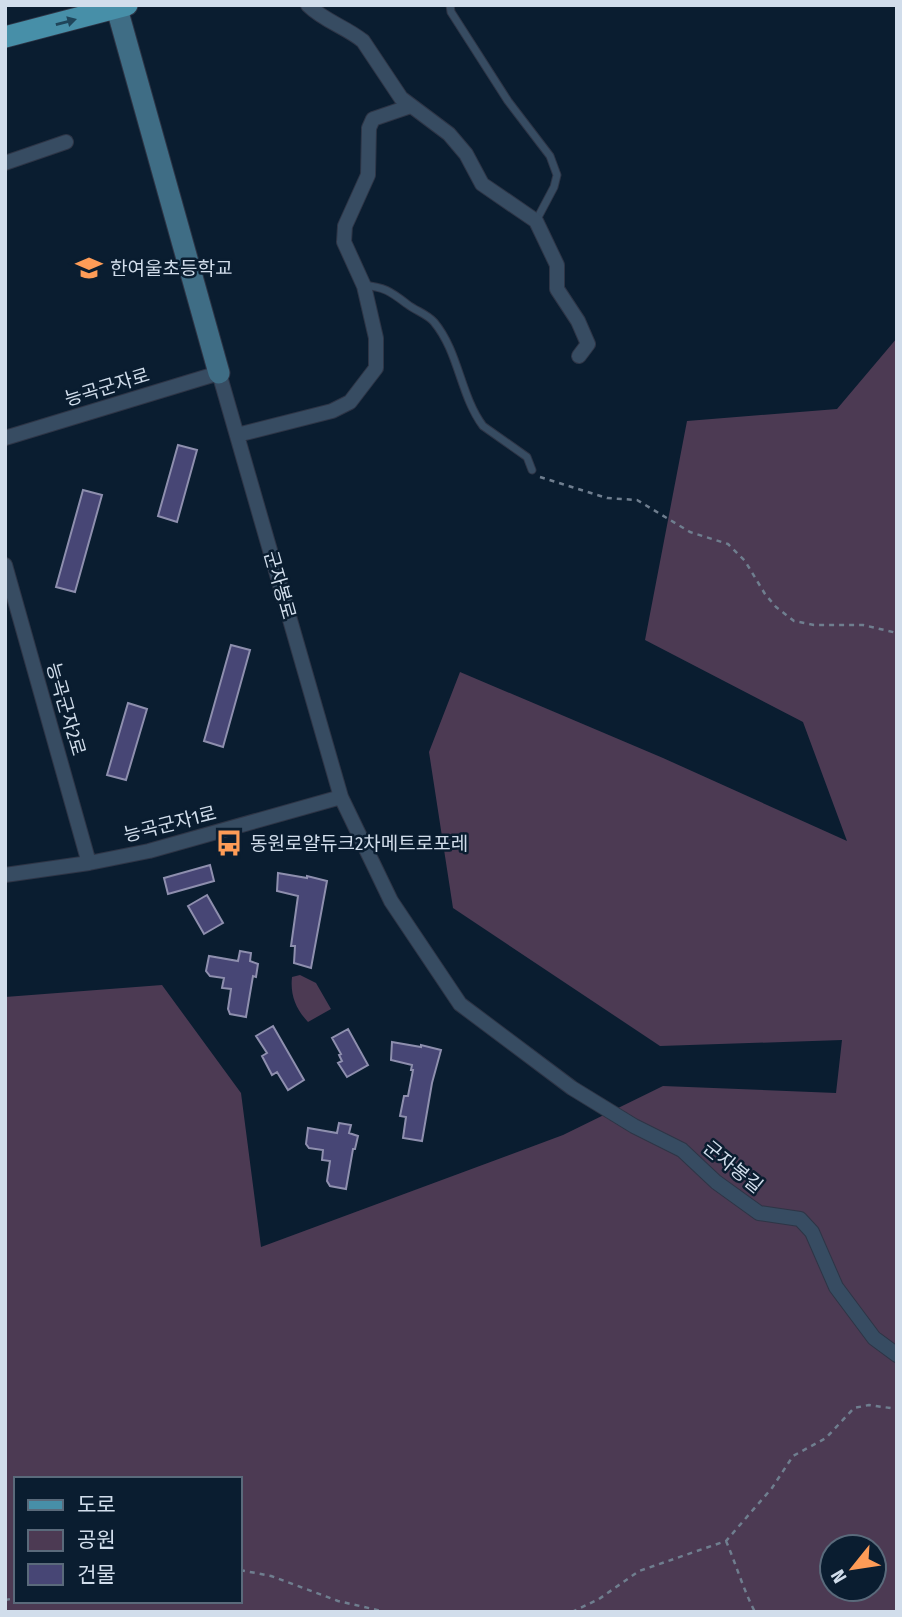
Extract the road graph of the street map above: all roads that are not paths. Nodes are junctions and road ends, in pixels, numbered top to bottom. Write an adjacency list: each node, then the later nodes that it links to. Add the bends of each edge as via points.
1 (308, 5): 5 (street, via 363,41)
2 (450, 5): 8 (lane, via 508,101 550,156 557,175)
3 (120, 6): 4 (main road, one-way to 3); 11 (main road, 군자봉로)
4 (5, 37)
5 (411, 106): 8 (street, via 449,134 482,184); 9 (street, via 373,118 369,128 368,175 345,226 344,242)
6 (66, 142): 7 (street)
7 (5, 163)
8 (536, 221): 10 (street, via 557,265 557,289 588,344)
9 (363, 285): 12 (street, via 376,338 376,368 350,402 332,411); 14 (lane, via 388,289 434,322 478,419 527,457)
10 (579, 356)
11 (219, 373): 12 (street, 군자봉로); 13 (street, 능곡군자로)
12 (237, 435): 16 (street, 군자봉로)
13 (5, 438)
14 (532, 470)
15 (5, 565): 17 (street, 능곡군자2로)
16 (341, 797): 17 (street, 능곡군자1로, via 149,851); 19 (street, 군자봉로, via 391,901 460,1004)
17 (89, 863): 18 (street, 능곡군자1로)
18 (5, 875)
19 (572, 1088): 20 (street, 군자봉길, via 682,1150 759,1213 800,1219 812,1232 836,1287 874,1338)
20 (897, 1355)

